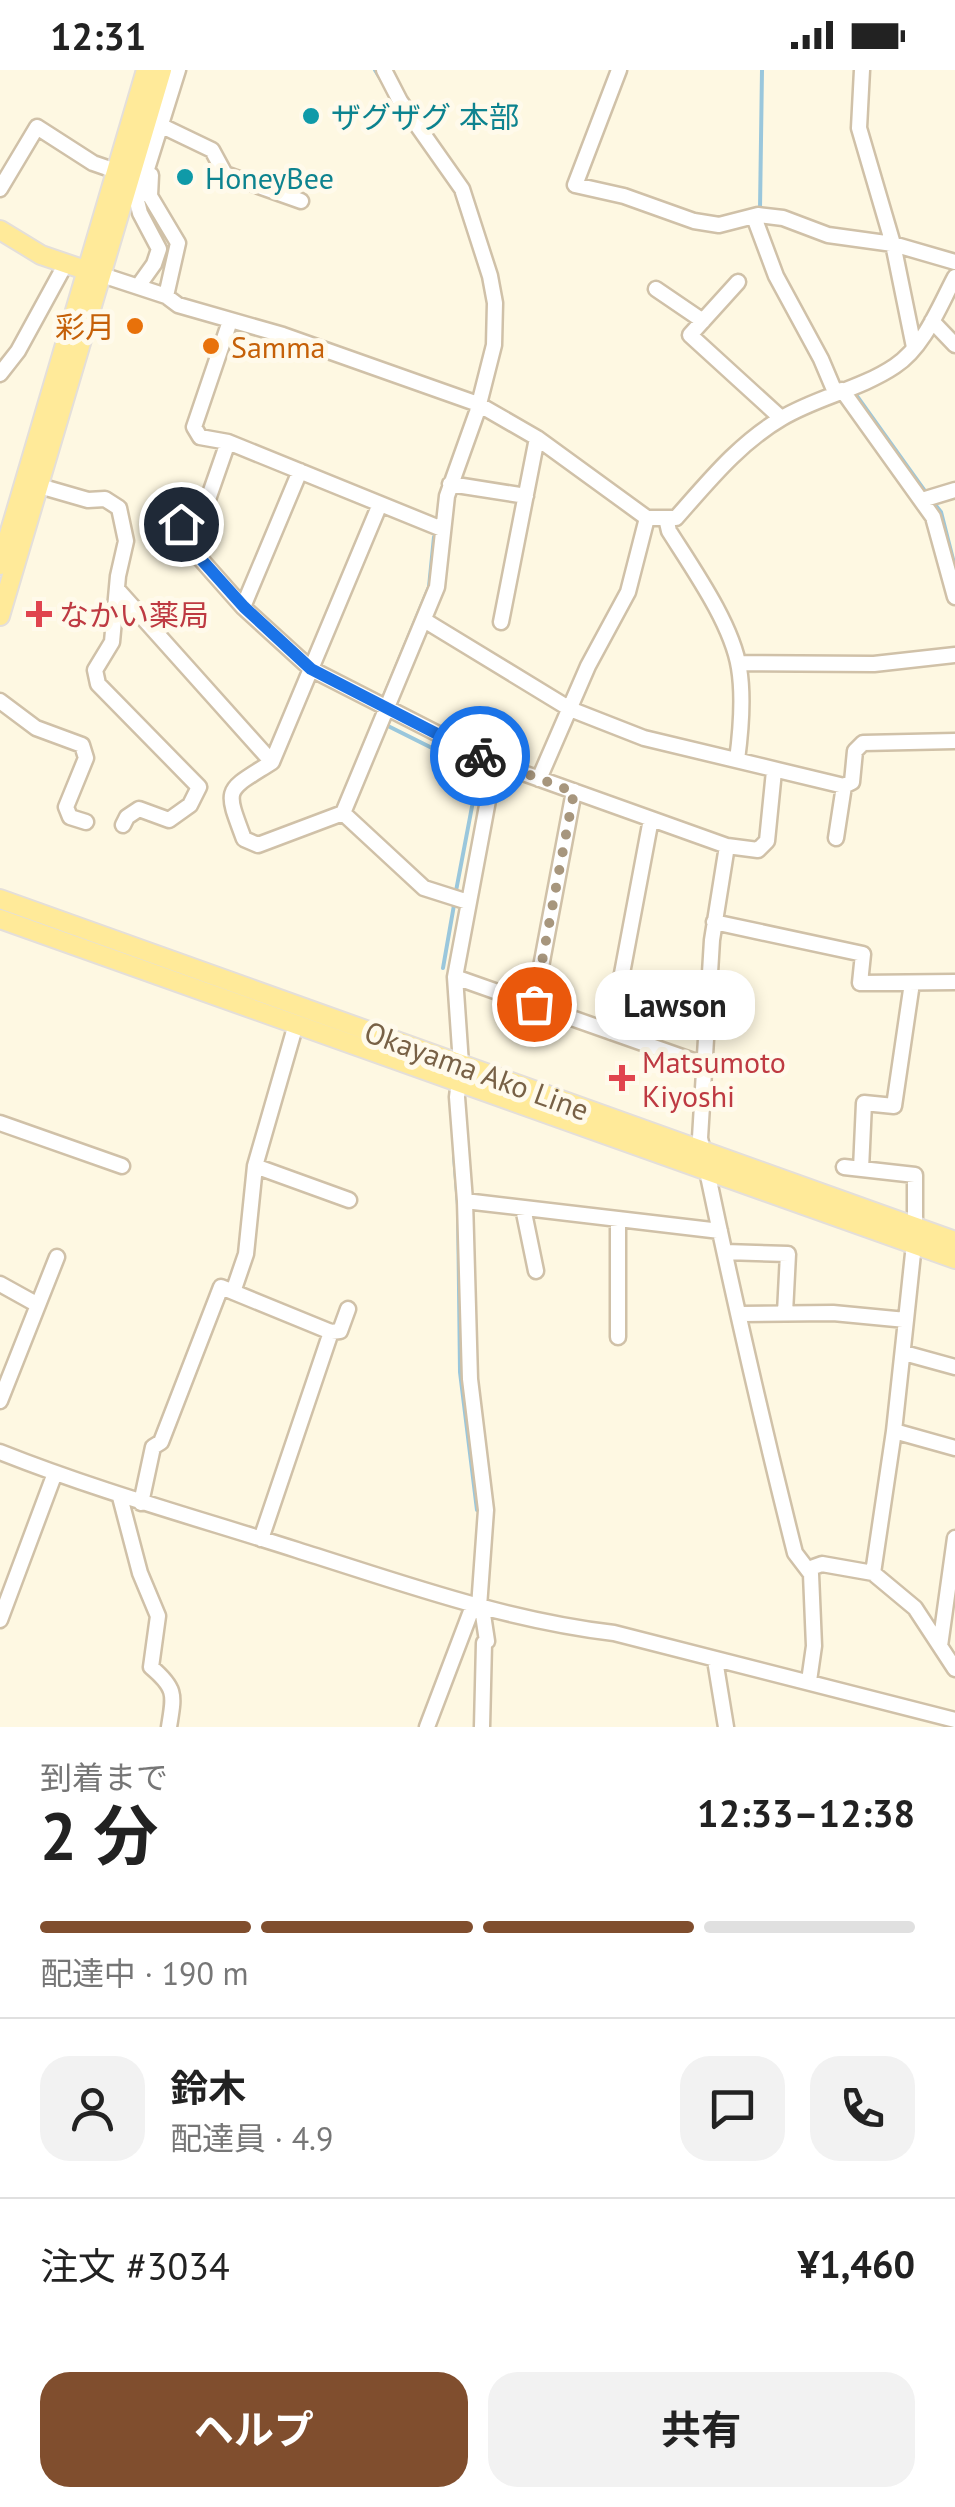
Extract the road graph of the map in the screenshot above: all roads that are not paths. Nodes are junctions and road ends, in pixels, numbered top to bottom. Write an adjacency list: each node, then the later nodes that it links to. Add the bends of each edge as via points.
1 (136, 70): 9 (main road)
2 (146, 70): 9 (main road)
3 (162, 70): 18 (main road)
4 (178, 70): 8 (street)
5 (384, 70): 31 (street, via 462,189 490,276 494,345)
6 (618, 70): 13 (street, via 575,185 694,220 719,224)
7 (862, 70): 15 (street, via 859,128)
8 (162, 126): 12 (street, via 212,150 225,174); 21 (street, via 137,201 159,249); 23 (street, via 148,185 178,243)
9 (129, 128): 10 (main road)
10 (116, 171): 11 (street, via 37,127); 18 (main road)
11 (0, 190)
12 (301, 201)
13 (759, 216): 15 (street); 30 (street, via 776,276)
14 (0, 230): 17 (main road)
15 (893, 244): 16 (street); 28 (street)
16 (955, 262)
17 (65, 266): 18 (main road); 29 (street)
18 (94, 273): 21 (street); 36 (main road)
19 (955, 277): 26 (street)
20 (738, 282): 25 (street)
21 (139, 285): 23 (street)
22 (656, 289): 25 (street)
23 (166, 296): 24 (street)
24 (230, 321): 31 (street); 34 (street, via 194,427 200,436)
25 (703, 321): 32 (street, via 690,335)
26 (932, 321): 27 (street); 28 (street)
27 (955, 345)
28 (914, 348): 30 (street, via 893,368)
29 (0, 374)
30 (843, 389): 32 (street); 40 (street)
31 (478, 404): 33 (street); 37 (street)
32 (782, 418): 43 (street, via 738,450 676,518)
33 (537, 438): 39 (street); 42 (street)
34 (228, 442): 35 (street); 48 (street, via 205,508 181,524 182,538)
35 (300, 472): 41 (street); 48 (street)
36 (31, 483): 45 (main road); 46 (street, via 119,508 126,541); 49 (main road)
37 (450, 484): 39 (street); 44 (street)
38 (955, 490): 40 (street)
39 (526, 496): 51 (street)
40 (927, 498): 47 (street)
41 (380, 504): 44 (street); 54 (street)
42 (647, 518): 43 (street); 57 (street, via 628,592)
43 (666, 518): 53 (street, via 714,602)
44 (442, 528): 50 (street, via 437,587)
45 (0, 565)
46 (117, 589): 60 (street); 69 (street, via 112,642 95,670 98,684 200,788 169,820 139,809)
47 (955, 597)
48 (244, 607): 54 (street)
49 (1, 612)
50 (424, 620): 56 (street); 57 (street)
51 (501, 622)
52 (955, 654): 53 (street, via 874,664)
53 (739, 663): 59 (street)
54 (311, 669): 56 (street); 60 (street)
55 (0, 702): 68 (street, via 36,728 82,745 86,758 66,808)
56 (386, 709): 61 (street); 66 (street)
57 (570, 709): 59 (street, via 644,738); 63 (street)
58 (955, 741): 64 (street, via 863,743 855,751 852,782)
59 (738, 760): 62 (street)
60 (272, 762): 66 (street, via 234,786 230,800 244,839 258,846)
61 (495, 763): 63 (street); 73 (street)
62 (774, 772): 64 (street); 71 (street, via 767,842 758,850)
63 (539, 779): 65 (street)
64 (844, 786): 70 (street)
65 (574, 792): 67 (street); 79 (street)
66 (343, 813): 73 (street, via 424,888)
67 (651, 819): 71 (street); 81 (street)
68 (86, 822)
69 (124, 825)
70 (836, 838)
71 (727, 846): 75 (street)
72 (0, 899): 83 (main road, Okayama Ako Line)
73 (468, 902): 76 (street)
74 (0, 919): 80 (main road, Okayama Ako Line)
75 (714, 922): 78 (street, via 862,954 860,983); 82 (street)
76 (455, 977): 79 (street); 83 (street)
77 (955, 982): 78 (street)
78 (912, 983): 89 (street, via 894,1106 864,1103)
79 (534, 1004): 81 (street)
80 (296, 1024): 83 (main road, Okayama Ako Line); 87 (street)
81 (610, 1032): 82 (street)
82 (705, 1065): 85 (street)
83 (459, 1073): 85 (main road, Okayama Ako Line); 91 (street)
84 (0, 1123): 86 (street)
85 (705, 1162): 94 (street); 95 (main road, Okayama Ako Line)
86 (122, 1166)
87 (255, 1166): 90 (street); 102 (street, via 246,1254)
88 (844, 1167): 89 (street)
89 (862, 1169): 95 (street, via 915,1175)
90 (349, 1200)
91 (466, 1201): 92 (street); 123 (street, via 470,1379 486,1510)
92 (523, 1208): 93 (street); 100 (street)
93 (618, 1219): 94 (street); 109 (street)
94 (720, 1231): 97 (street)
95 (914, 1236): 96 (main road, Okayama Ako Line); 99 (main road, Okayama Ako Line); 107 (street)
96 (955, 1241)
97 (725, 1252): 105 (street, via 788,1254); 106 (street)
98 (57, 1256): 103 (street)
99 (955, 1259)
100 (536, 1271)
101 (0, 1284): 103 (street)
102 (232, 1292): 108 (street); 118 (street, via 221,1287 216,1294 153,1447)
103 (38, 1304): 112 (street)
104 (348, 1309): 108 (street, via 340,1330)
105 (785, 1313): 106 (street); 107 (street)
106 (740, 1314): 121 (street, via 795,1553)
107 (906, 1320): 110 (street)
108 (331, 1332): 120 (street)
109 (618, 1338)
110 (904, 1353): 111 (street); 113 (street)
111 (955, 1367)
112 (0, 1401)
113 (894, 1431): 114 (street); 122 (street)
114 (955, 1448)
115 (0, 1452): 116 (street)
116 (54, 1474): 117 (street); 124 (street)
117 (120, 1497): 118 (street); 130 (street, via 158,1616 151,1667 174,1694)
118 (141, 1503): 120 (street)
119 (955, 1536): 125 (street)
120 (261, 1539): 123 (street)
121 (808, 1569): 122 (street, via 822,1564); 128 (street, via 814,1646)
122 (873, 1573): 125 (street, via 915,1608)
123 (478, 1607): 126 (street); 132 (street); 133 (street, via 486,1640)
124 (0, 1620)
125 (940, 1646): 127 (street)
126 (715, 1660): 128 (street); 134 (street)
127 (955, 1669)
128 (809, 1682): 129 (street)
129 (955, 1720)
130 (169, 1725): 131 (street)
131 (186, 1727)
132 (427, 1727)
133 (482, 1727)
134 (726, 1727)

